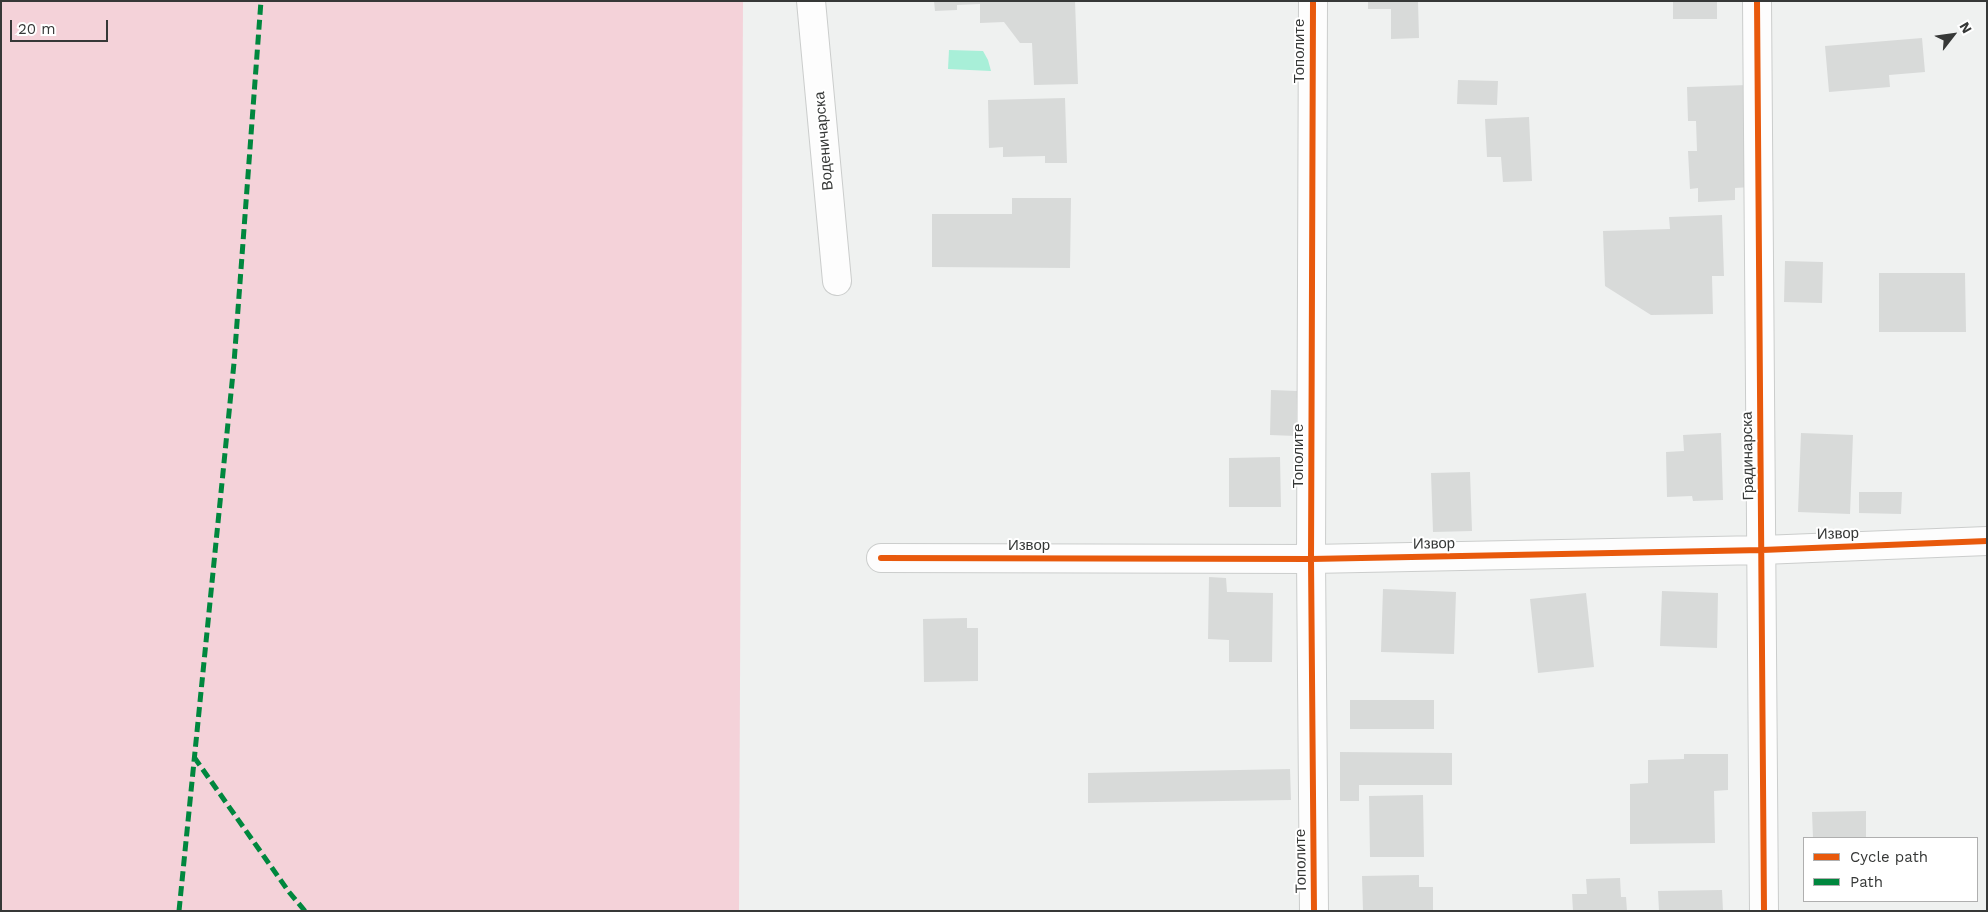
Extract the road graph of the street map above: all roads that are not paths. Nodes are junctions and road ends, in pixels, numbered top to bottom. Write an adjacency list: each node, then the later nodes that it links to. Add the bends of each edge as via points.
1 (811, 1): 4 (street, Воденичарска)
2 (1313, 1): 8 (street, Тополите)
3 (1757, 1): 6 (street, Градинарска)
4 (837, 281)
5 (1987, 541): 6 (street, Извор)
6 (1762, 550): 8 (street, Извор); 10 (street, Градинарска)
7 (881, 558): 8 (street, Извор)
8 (1311, 559): 9 (street, Тополите)
9 (1314, 911)
10 (1764, 911)

